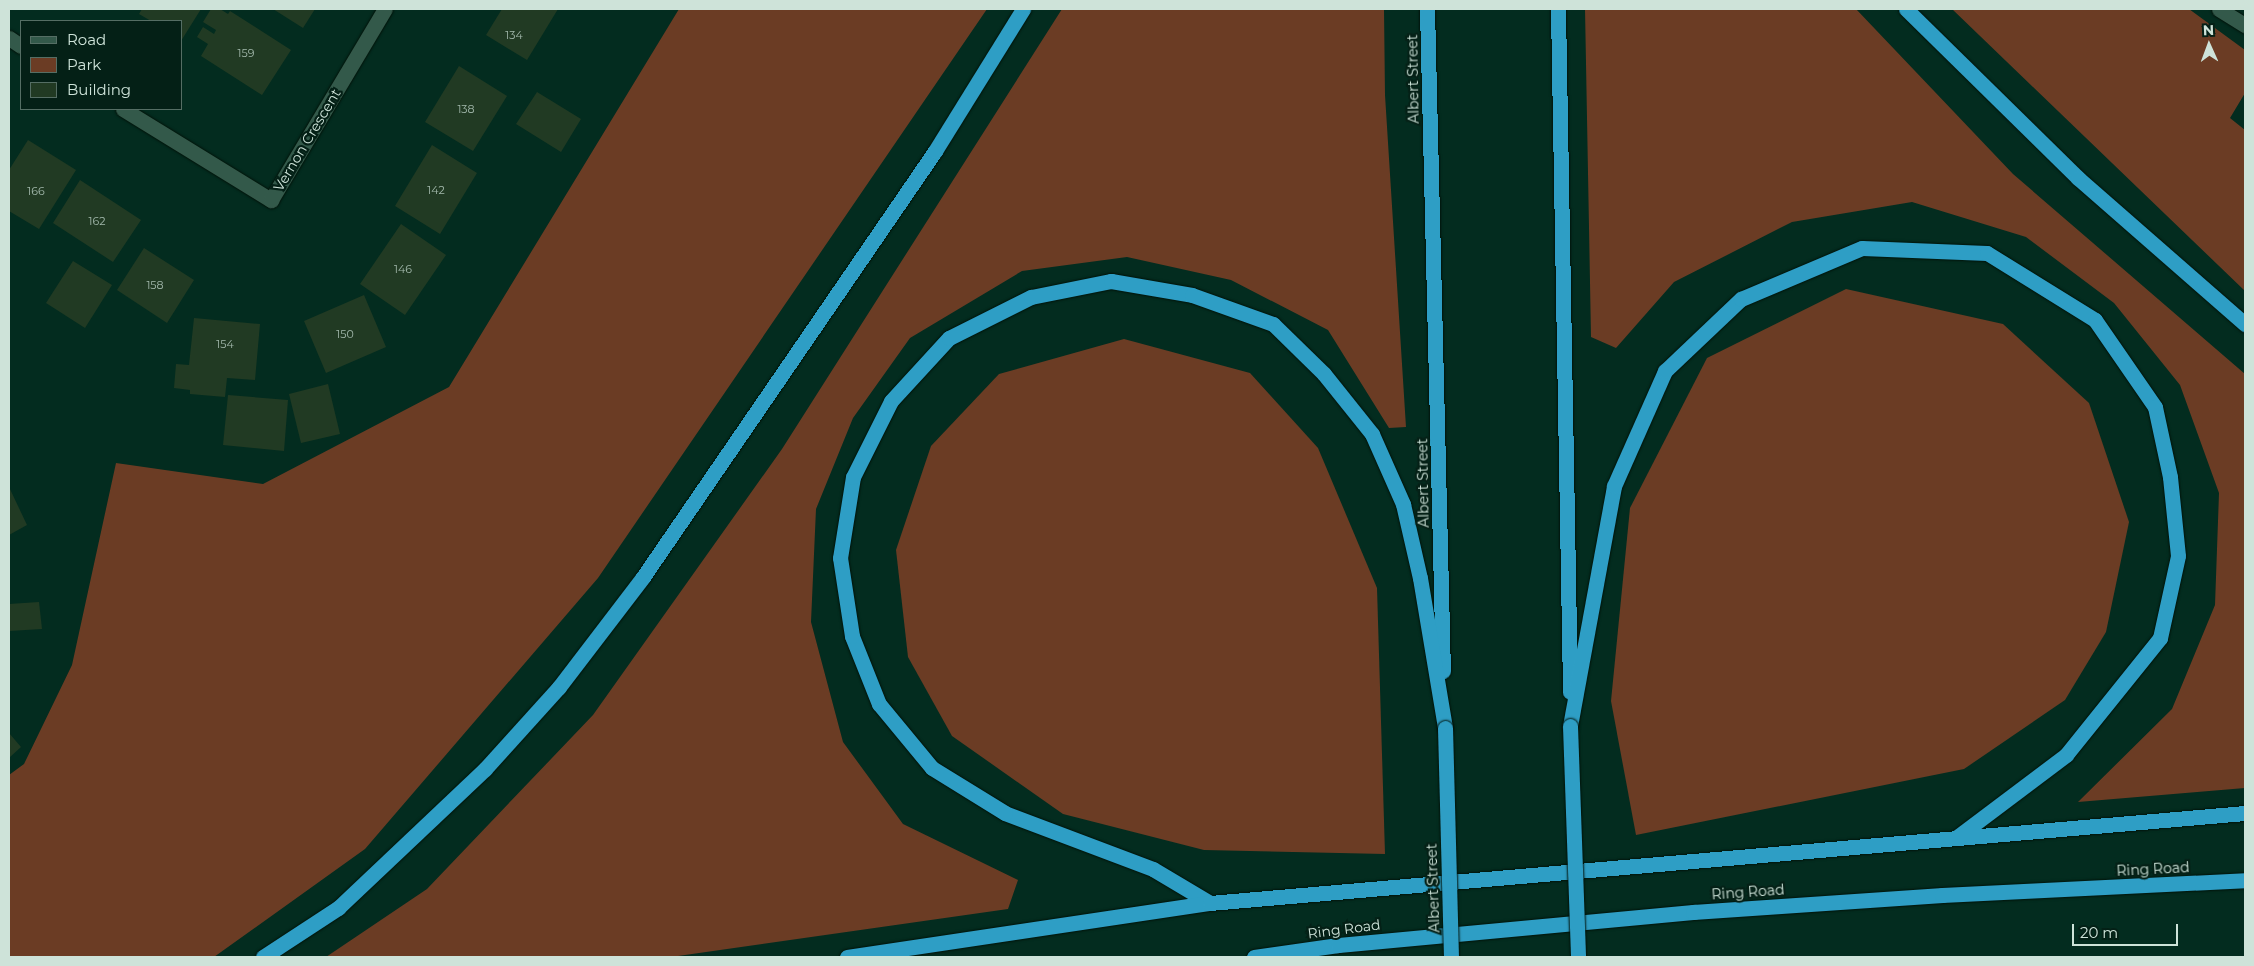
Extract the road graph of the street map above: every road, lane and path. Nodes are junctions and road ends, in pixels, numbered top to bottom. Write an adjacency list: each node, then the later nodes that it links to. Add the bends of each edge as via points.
1 (385, 9): 10 (street, Vernon Crescent, via 271,200)
2 (1023, 9): 18 (highway, via 935,151 644,577 559,687 485,769 338,908)
3 (1427, 9): 13 (highway, Albert Street)
4 (1558, 9): 12 (highway)
5 (1906, 9): 11 (highway, via 2078,178)
6 (2219, 9): 7 (street)
7 (2245, 24)
8 (9, 38): 9 (street)
9 (20, 45)
10 (125, 110)
11 (2245, 324)
12 (1570, 726): 15 (highway, via 1614,486 1665,371 1741,298 1862,248 1987,253 2095,320 2155,407 2170,477 2178,556 2160,638 2066,755); 22 (highway, bridge)
13 (1445, 728): 17 (highway, via 1404,504 1372,434 1324,374 1273,324 1192,295 1110,281 1031,297 949,338 891,401 853,477 840,558 852,636 879,704 932,768 1006,813 1153,869); 21 (highway, Albert Street, bridge)
14 (2245, 813): 15 (highway)
15 (1957, 837): 17 (highway)
16 (2245, 880): 20 (highway, Ring Road, via 1942,895 1693,912 1338,945)
17 (1210, 902): 19 (highway)
18 (263, 957)
19 (847, 957)
20 (1254, 957)
21 (1451, 957)
22 (1578, 957)

